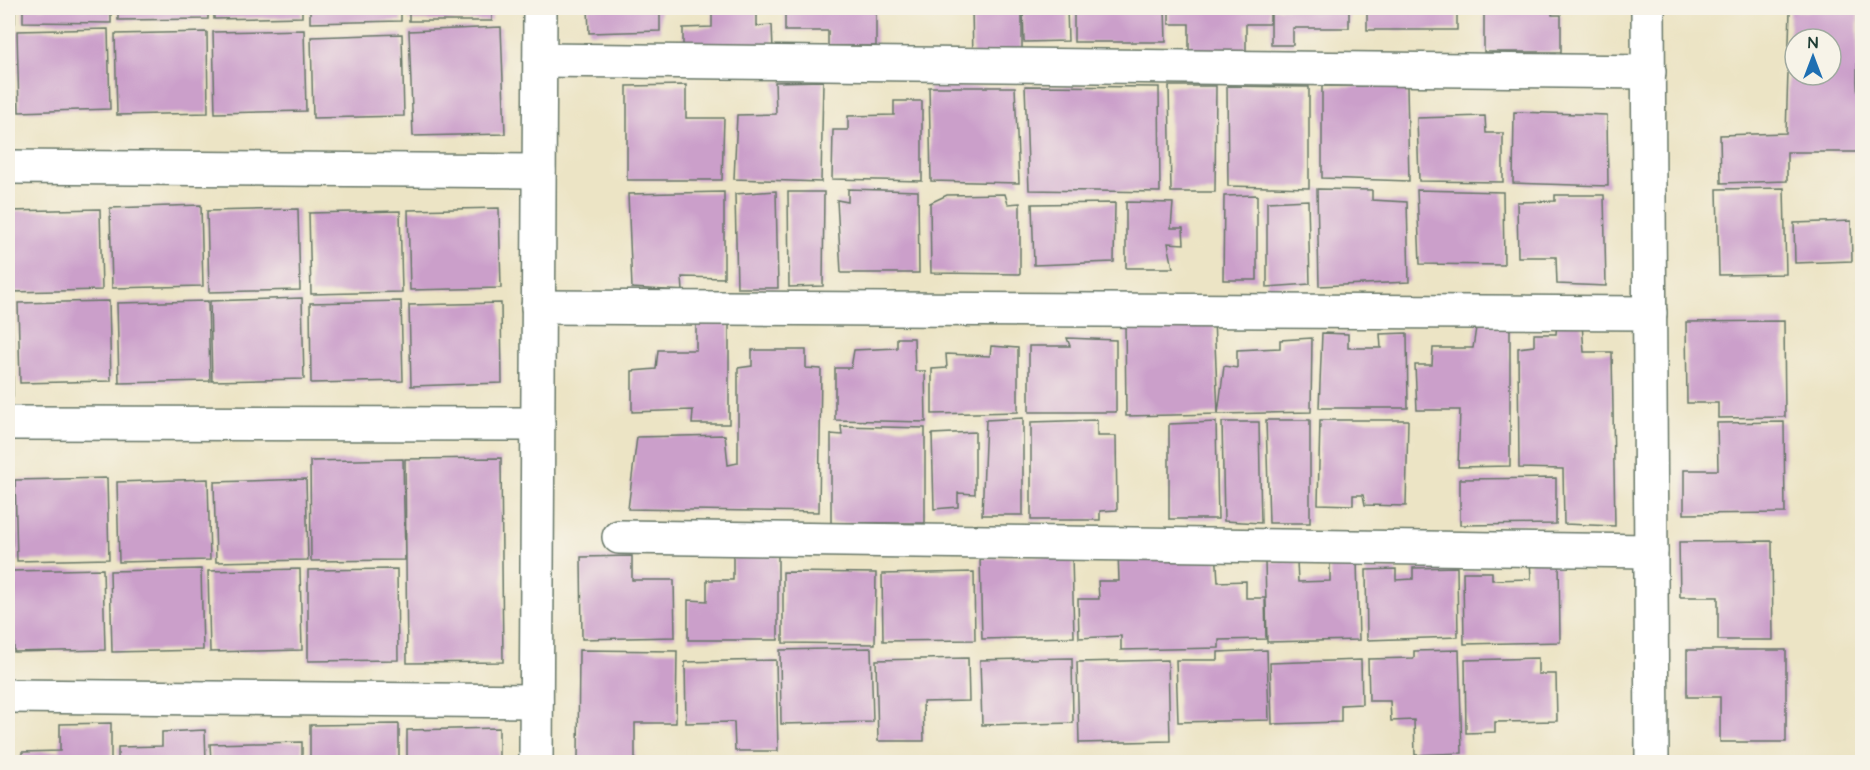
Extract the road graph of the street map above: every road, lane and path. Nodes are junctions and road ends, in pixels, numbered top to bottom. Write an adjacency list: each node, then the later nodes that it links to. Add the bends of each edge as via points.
1 (540, 8): 3 (street)
2 (1648, 8): 4 (street)
3 (540, 60): 4 (street); 6 (street)
4 (1649, 72): 8 (street)
5 (8, 167): 6 (street)
6 (539, 171): 7 (street)
7 (538, 307): 8 (street); 10 (street)
8 (1650, 313): 12 (street)
9 (8, 423): 10 (street)
10 (538, 424): 14 (street)
11 (619, 537): 12 (street)
12 (1651, 552): 16 (street)
13 (8, 696): 14 (street)
14 (536, 701): 15 (street)
15 (536, 762)
16 (1652, 762)

